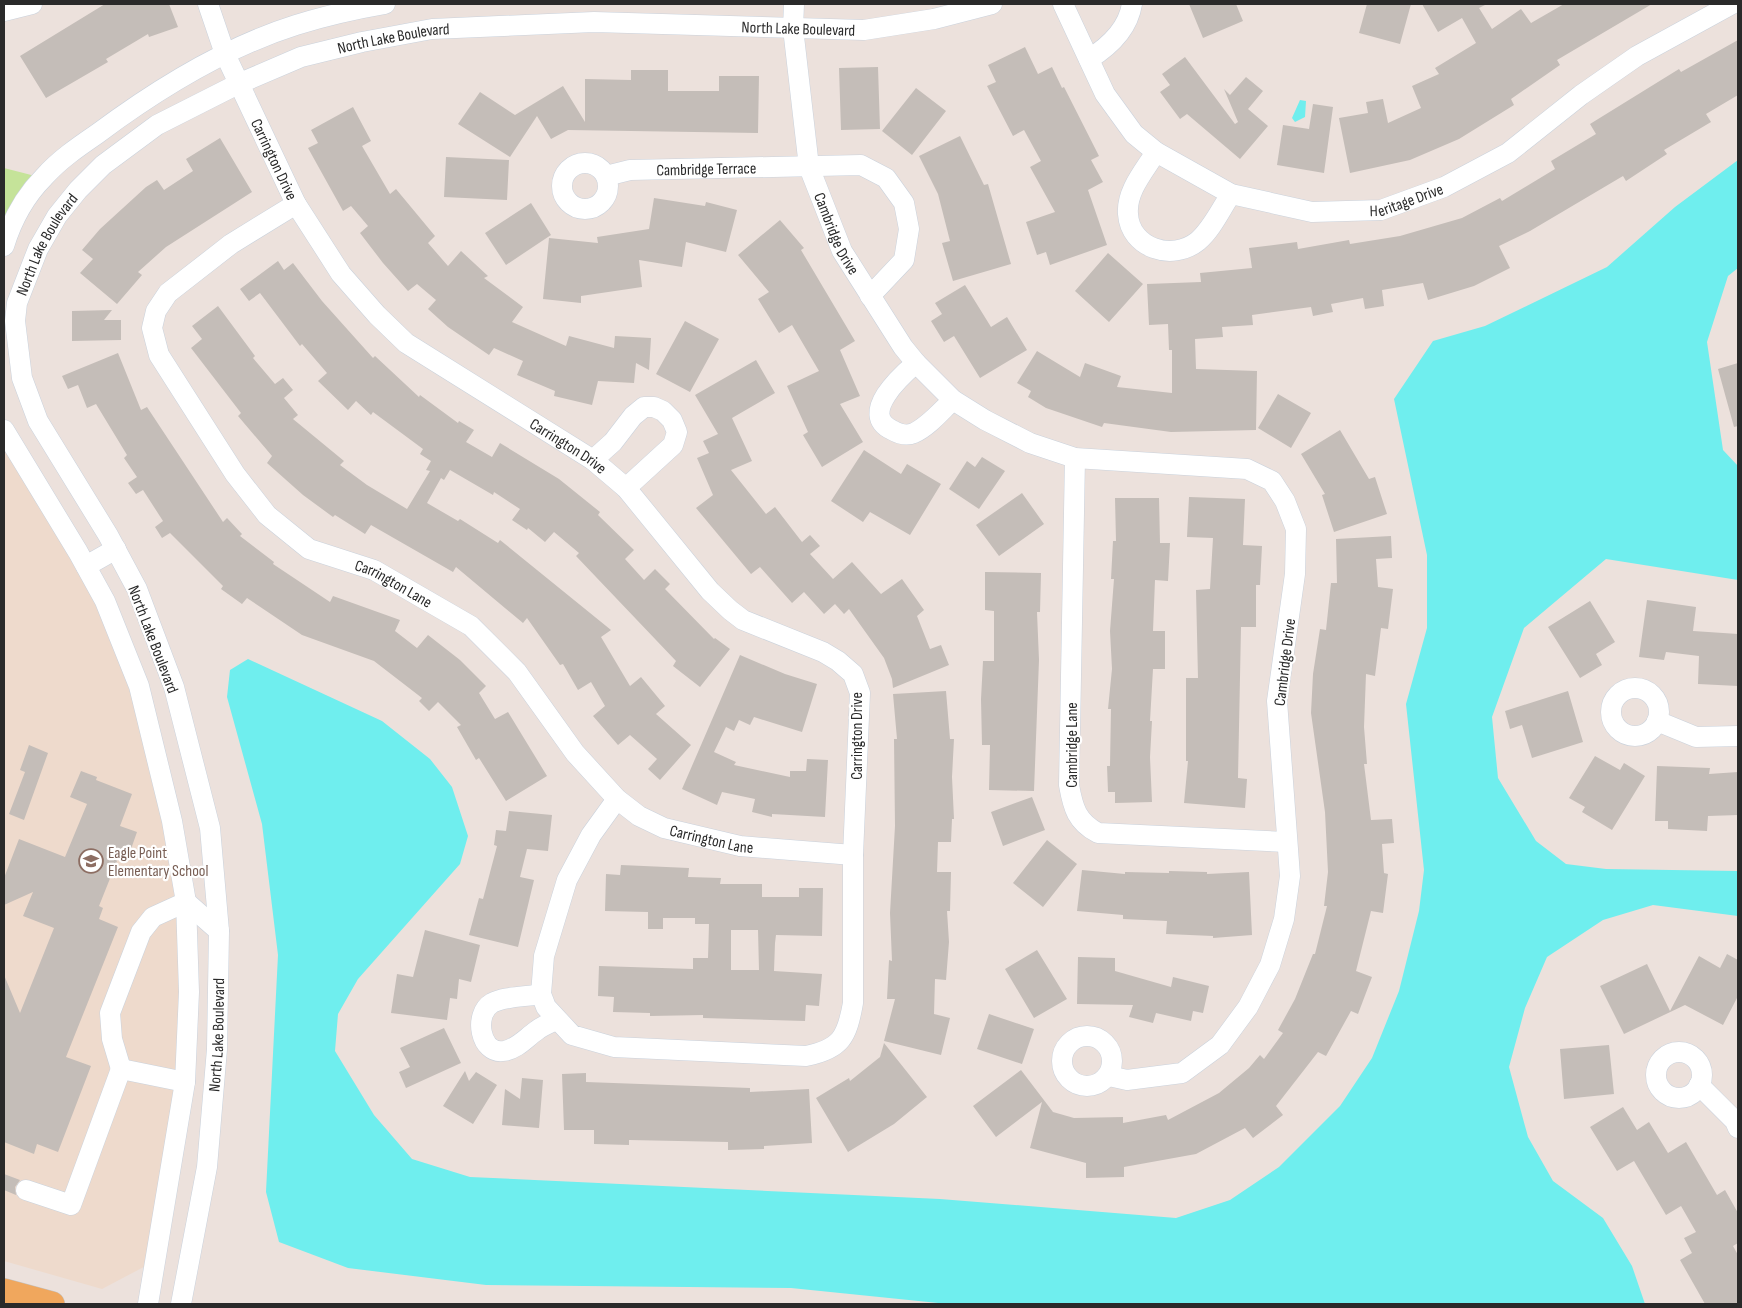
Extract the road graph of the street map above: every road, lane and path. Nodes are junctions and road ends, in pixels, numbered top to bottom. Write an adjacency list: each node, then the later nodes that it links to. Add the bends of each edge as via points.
1 (32, 4): 9 (street)
2 (208, 4): 11 (street, Carrington Drive)
3 (385, 4): 11 (street, North Lake Boulevard, via 296,25)
4 (794, 4): 10 (street, Cambridge Drive)
5 (992, 4): 10 (street, North Lake Boulevard, via 934,19 864,30)
6 (1063, 4): 12 (street, Heritage Drive)
7 (1132, 4): 12 (street, via 1130,17 1117,36)
8 (1732, 4): 17 (street, Heritage Drive, via 1637,56 1580,95 1508,153 1444,187 1381,210 1312,212)
9 (4, 11)
10 (793, 28): 13 (street, North Lake Boulevard, via 594,22 432,29 301,57); 15 (street, Cambridge Drive)
11 (225, 54): 13 (street, Carrington Drive); 19 (street, North Lake Boulevard, via 141,101 64,158 25,200)
12 (1089, 59): 14 (street, Heritage Drive, via 1105,94 1134,134)
13 (238, 84): 18 (street, Carrington Drive); 22 (street, North Lake Boulevard, via 129,144 78,190 57,216 38,249 17,303)
14 (1156, 152): 17 (street, Heritage Drive); 17 (street, via 1129,198 1131,225 1148,245 1172,253 1186,249 1203,235)
15 (809, 167): 16 (street, Cambridge Terrace, via 630,170); 20 (street, Cambridge Drive, via 842,250); 20 (street, Cambridge Drive, via 860,165 886,178 904,203 908,229 904,260)
16 (606, 176)
17 (1231, 194)
18 (296, 204): 26 (street, Carrington Drive, via 341,274 406,343); 32 (street, Carrington Lane, via 231,244 168,293 156,310 152,328 159,355 235,474 267,515 309,549 374,570 471,626 517,672 575,754)
19 (4, 246)
20 (870, 296): 21 (street, Cambridge Drive)
21 (916, 363): 23 (street, Cambridge Drive); 23 (street, via 886,392 880,406 881,419 888,429 899,434 912,434)
22 (13, 380): 28 (street, North Lake Boulevard)
23 (953, 400): 25 (street, Cambridge Drive, via 1030,442)
24 (4, 430): 29 (street, North Lake Boulevard)
25 (1074, 458): 33 (street, Cambridge Drive, via 1247,470 1272,481 1285,501 1296,529 1295,574 1277,700); 33 (street, Cambridge Lane, via 1069,785 1073,806 1085,826 1098,833)
26 (593, 460): 27 (street, Carrington Drive); 27 (street, via 613,442 632,416 644,408 654,407 663,412 672,420 677,432 672,445)
27 (626, 488): 34 (street, Carrington Drive, via 710,591 730,610 743,620 823,652 853,674 860,693)
28 (116, 549): 29 (street); 36 (street, North Lake Boulevard, via 137,588 174,687 210,828)
29 (86, 566): 35 (street, North Lake Boulevard, via 139,686 172,821)
30 (1657, 721): 31 (street, via 1696,737)
31 (1738, 736)
32 (617, 799): 34 (street, Carrington Lane, via 639,816 664,828 740,846); 37 (street, via 591,835 567,880 544,956)
33 (1286, 842): 40 (street, Cambridge Drive, via 1290,876 1284,919 1270,965 1248,1007 1220,1045 1182,1073 1127,1080)
34 (853, 856): 38 (street, Carrington Drive, via 854,1003 849,1026 838,1044 825,1052 806,1056 614,1047 572,1035)
35 (186, 902): 36 (street); 39 (street, via 153,916 141,932 110,1013 112,1039); 41 (street, North Lake Boulevard, via 189,992)
36 (219, 930): 48 (street, North Lake Boulevard, via 217,1050 207,1167)
37 (541, 994): 38 (street, Carrington Drive, via 546,1008); 38 (street, via 492,1004 482,1012 480,1026 484,1039 490,1048 502,1052 518,1046 536,1030)
38 (556, 1020)
39 (121, 1069): 41 (street); 44 (street, via 71,1205)
40 (1109, 1076)
41 (185, 1082): 47 (street, North Lake Boulevard)
42 (1699, 1085): 43 (street)
43 (1738, 1128)
44 (26, 1190)
45 (4, 1291): 46 (main road)
46 (52, 1304)
47 (148, 1304)
48 (181, 1304)

